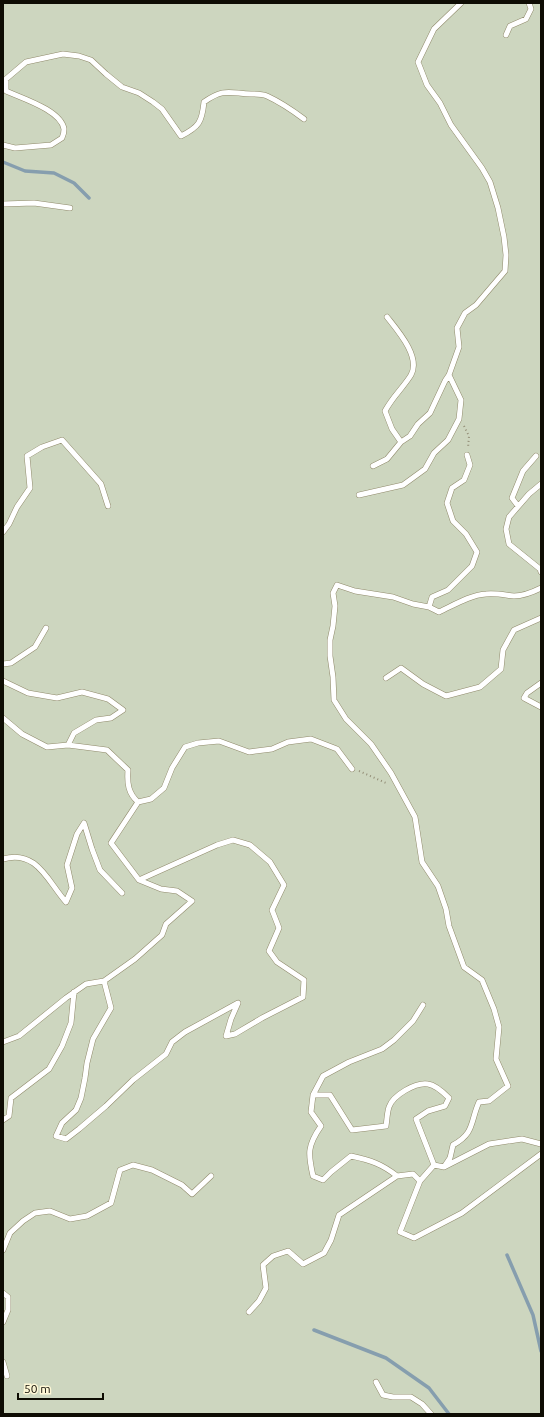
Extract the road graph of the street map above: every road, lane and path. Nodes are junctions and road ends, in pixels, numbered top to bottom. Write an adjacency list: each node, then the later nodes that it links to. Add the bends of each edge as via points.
1 (461, 3): 10 (lane, via 434,29 418,62 427,86 490,182 502,225 506,255 505,271 476,305 465,313 457,328 459,347)
2 (529, 3): 3 (lane, via 531,9 526,19 510,26)
3 (506, 35)
4 (4, 90): 5 (lane, via 6,79 26,62 62,54 91,60 122,87 139,93 153,102 162,109 181,136 200,124 204,102 214,94 224,92 265,95); 6 (lane, via 56,116 64,129 62,138 51,145 15,148)
5 (304, 119)
6 (3, 145)
7 (3, 204): 8 (lane, via 34,203)
8 (70, 208)
9 (387, 318): 12 (lane, via 409,347 414,361 412,373 385,411)
10 (449, 375): 11 (lane, via 462,400); 12 (lane, via 430,413 410,436)
11 (459, 419): 13 (path, via 469,436); 17 (lane, via 448,440 424,469 403,485)
12 (401, 442): 15 (lane, via 387,459)
13 (467, 455): 23 (lane, via 470,465 464,480 452,488 447,503 453,521 466,534 477,552 472,566 448,590 432,597)
14 (536, 456): 19 (lane, via 523,470 512,498)
15 (373, 466)
16 (541, 484): 19 (lane)
17 (359, 495)
18 (108, 506): 20 (lane, via 101,484 62,440 27,456 30,488)
19 (518, 506): 21 (lane, via 508,517 506,529 509,544)
20 (3, 532)
21 (541, 572)
22 (541, 588): 23 (lane, via 515,596 501,593 484,594 439,612)
23 (429, 607): 48 (lane, via 337,585 333,593 335,606 330,656 334,700 346,719 371,744 391,773 415,817 422,862 438,886 464,967 482,980 499,1027 496,1059 508,1086 489,1101 479,1102 470,1131 452,1145 450,1158)
24 (541, 618): 27 (lane, via 514,630 503,650 500,669 480,687 446,696 401,668)
25 (46, 628): 26 (lane, via 35,647 11,663)
26 (3, 664)
27 (386, 678)
28 (3, 681): 32 (lane, via 28,693 57,698 82,692 108,699 123,710 110,718 96,720 74,733)
29 (541, 683): 30 (lane, via 524,698)
30 (541, 707)
31 (3, 718): 32 (lane, via 22,734 47,747)
32 (68, 745): 35 (lane, via 107,750 128,770 127,784 132,797)
33 (352, 769): 34 (path); 35 (lane, via 336,749 311,739 249,752 219,741 198,743 185,747 164,788 152,799)
34 (386, 782)
35 (138, 802): 37 (lane, via 111,843)
36 (3, 859): 38 (lane, via 21,858 33,862 45,873 66,902 72,888 67,865 77,834 84,824 100,870)
37 (139, 880): 39 (lane, via 161,889 177,891 192,902 166,924 162,935 135,959); 39 (lane, via 217,845 233,840 250,845 270,862 284,885 272,910 279,928 269,951 277,962 304,980 303,997 235,1034 226,1036 238,1003 185,1032 172,1042 166,1054 66,1139 56,1136 62,1123 76,1110 81,1098 93,1039 111,1008)
38 (122, 893)
39 (104, 980): 40 (lane, via 86,984)
40 (74, 992): 42 (lane, via 18,1036); 44 (lane, via 72,1023 62,1046 49,1069 11,1098 9,1116)
41 (423, 1004): 43 (lane, via 412,1021 394,1040 382,1049 323,1076)
42 (3, 1042)
43 (313, 1096): 47 (lane, via 330,1095 352,1130 386,1126 389,1106 400,1094 414,1085 429,1084 449,1098 445,1106 428,1111 416,1120); 50 (lane, via 311,1112 321,1126 313,1138 309,1155 313,1176 322,1180 351,1156 386,1167)
44 (3, 1120)
45 (541, 1144): 48 (lane, via 522,1139 489,1144)
46 (541, 1154): 51 (lane, via 462,1213 414,1238 400,1232)
47 (434, 1165): 48 (lane); 51 (lane)
48 (444, 1167)
49 (211, 1176): 52 (lane, via 192,1194 182,1184 152,1170 133,1165 120,1170 111,1203 87,1216 70,1219 50,1211 35,1213 10,1233)
50 (397, 1176): 51 (lane, via 413,1174); 54 (lane, via 339,1215 324,1253 303,1264 288,1250 273,1256 262,1265 266,1288 259,1302)
51 (420, 1181)
52 (3, 1250)
53 (3, 1293): 55 (lane, via 8,1297 8,1310)
54 (249, 1312)
55 (3, 1322)
56 (3, 1362): 57 (lane)
57 (7, 1376)
58 (376, 1382): 59 (lane, via 383,1395 410,1397 422,1404)
59 (431, 1414)

